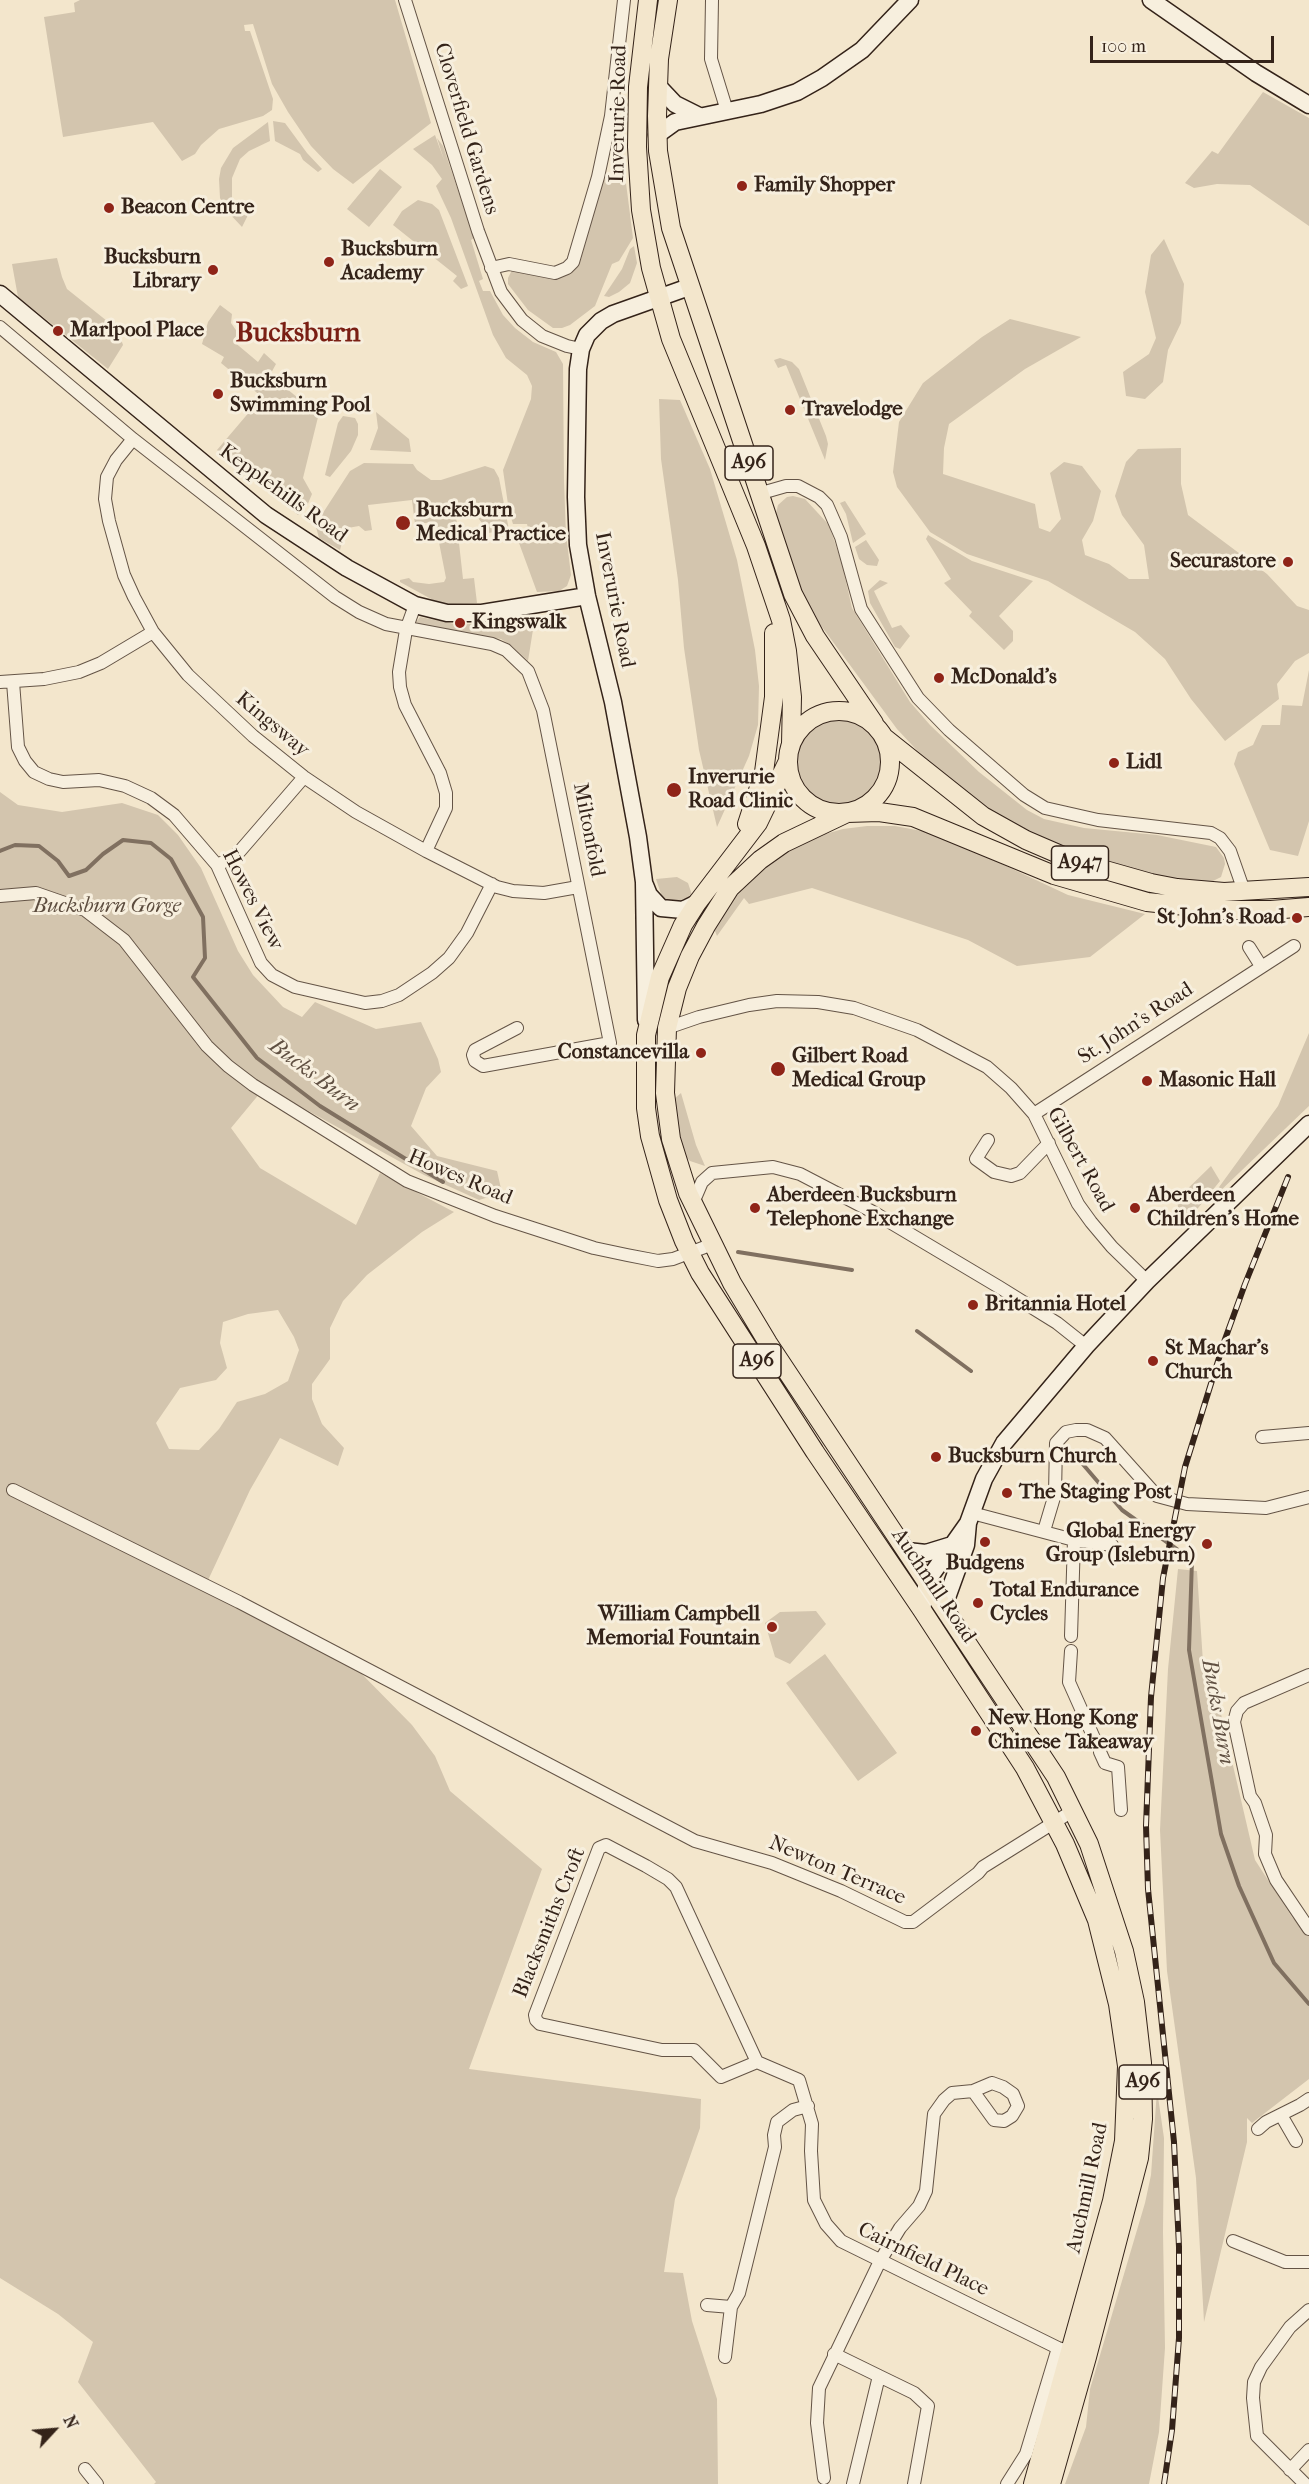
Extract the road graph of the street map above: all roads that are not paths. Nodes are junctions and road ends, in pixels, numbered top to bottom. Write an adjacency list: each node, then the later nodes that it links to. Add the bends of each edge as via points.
1 (405, 0): 13 (street, Cloverfield Gardens)
2 (624, 0): 13 (street, via 611,116 573,262 555,273 518,265)
3 (648, 0): 16 (main road, Inverurie Road / A96, via 638,87 637,157 643,220)
4 (668, 0): 8 (main road, Inverurie Road / A96)
5 (712, 0): 10 (street, via 711,59)
6 (910, 0): 10 (street, via 869,44 822,78 797,92)
7 (1151, 0): 9 (street)
8 (658, 86): 11 (street, via 675,104); 12 (main road, Inverurie Road / A96)
9 (1309, 105)
10 (727, 111): 11 (street)
11 (699, 116): 12 (street, via 675,122)
12 (657, 135): 14 (main road, Inverurie Road / A96, via 671,228)
13 (491, 268): 18 (street, Cloverfield Gardens, via 501,292 522,320 542,336)
14 (689, 287): 16 (street, Inverurie Road); 20 (main road, Inverurie Road / A96)
15 (0, 294): 23 (street, Kepplehills Road, via 266,515 347,568)
16 (659, 299): 18 (street, Inverurie Road, via 601,321 593,327); 21 (main road, Inverurie Road / A96, via 675,349)
17 (0, 327): 19 (street)
18 (581, 349): 22 (street, Inverurie Road, via 576,497 578,545)
19 (133, 439): 24 (street, via 335,597 368,616); 25 (street, Kingsway, via 107,477 105,499 124,575)
20 (758, 494): 28 (main road, Inverurie Road / A96, via 801,611); 39 (street, via 798,486 819,497 841,537 861,609 907,682 926,708 1024,795 1045,808 1098,820 1211,833 1230,851)
21 (768, 582): 29 (main road, Inverurie Road / A96, via 788,651 792,696); 34 (main road, A96, via 775,675 764,772 746,827)
22 (587, 596): 23 (street, Kepplehills Road, via 482,613 447,613); 35 (street, Inverurie Road, via 626,769)
23 (415, 605): 24 (street)
24 (406, 630): 32 (street, via 399,672 402,695 446,793 446,808); 37 (street, Miltonfold, via 492,644 506,650 528,671 537,689 560,787)
25 (153, 632): 27 (street, via 79,672); 30 (street, Kingsway, via 213,699)
26 (0, 682): 27 (street)
27 (13, 682): 33 (street, Howes View, via 18,747 34,772 63,782 99,780 151,798 174,815)
28 (879, 731): 29 (main road, A96, via 852,712 827,712 805,723); 31 (main road, A96, via 890,751 891,765 885,785 872,802); 39 (main road, A947, via 983,816 1047,850 1096,869 1150,883)
29 (790, 752): 31 (main road, A96, via 791,778 806,800 829,812); 34 (main road, Auchmill Road / A96, via 759,823)
30 (304, 777): 32 (street, Kingsway); 33 (street, via 240,850)
31 (847, 813): 42 (main road, A947, via 914,817 1054,875 1147,902 1224,910); 47 (main road, Auchmill Road / A96, via 784,843 730,888 690,956)
32 (426, 851): 36 (street, Kingsway)
33 (217, 866): 36 (street, Howes View, via 266,970 296,987 365,1003 399,995 441,966 467,933)
34 (714, 880): 41 (main road, Auchmill Road / A96)
35 (644, 882): 41 (street, Inverurie Road, via 661,908 682,910); 48 (street, Inverurie Road)
36 (492, 884): 37 (street, Kingsway, via 534,893)
37 (578, 887): 46 (street, Miltonfold, via 610,1043 483,1066 475,1061 475,1050)
38 (1309, 888): 39 (main road, A947)
39 (1244, 891)
40 (0, 896): 55 (street, Howes Road, via 36,893 85,910 124,940 207,1047 228,1066 407,1180 457,1202 594,1248 658,1261)
41 (697, 903): 48 (main road, Auchmill Road / A96, via 666,962)
42 (1309, 906)
43 (1294, 945): 45 (street, St. John's Road)
44 (1249, 947): 45 (street)
45 (1260, 966): 49 (street, St. John's Road)
46 (517, 1028)
47 (667, 1028): 49 (street, Gilbert Road, via 777,1001 854,1008 917,1030 987,1067); 53 (main road, Auchmill Road / A96, via 667,1119)
48 (646, 1035): 55 (main road, Auchmill Road / A96, via 650,1136 668,1200)
49 (1034, 1114): 52 (street, Gilbert Road)
50 (1306, 1129): 56 (street)
51 (988, 1140): 52 (street, via 976,1159 994,1172 1011,1176 1020,1173)
52 (1049, 1143): 56 (street, Gilbert Road, via 1078,1204)
53 (693, 1203): 54 (main road, Auchmill Road / A96); 57 (street, via 700,1186 712,1173 773,1167 800,1174 873,1212 999,1287)
54 (713, 1244): 55 (street, Howes Road); 67 (main road, Auchmill Road / A96, via 768,1342)
55 (690, 1252): 70 (main road, Auchmill Road / A96, via 815,1452)
56 (1148, 1281): 57 (street)
57 (1086, 1346): 62 (street, via 995,1454)
58 (1309, 1433): 59 (street)
59 (1262, 1437)
60 (13, 1490): 78 (street, Newton Terrace, via 239,1602 695,1841 772,1863 908,1923 983,1867)
61 (1309, 1497): 63 (street, via 1266,1508 1244,1508 1187,1504 1157,1496 1105,1438 1076,1430 1066,1432 1056,1443 1055,1494)
62 (970, 1518): 63 (street); 65 (street); 69 (street, via 966,1545)
63 (1044, 1531): 64 (street)
64 (1074, 1540): 66 (street); 71 (street)
65 (952, 1544): 67 (street, via 926,1553); 68 (street)
66 (1112, 1545)
67 (907, 1551): 68 (main road, Auchmill Road / A96)
68 (927, 1581): 69 (main road, Auchmill Road / A96); 70 (street)
69 (944, 1606): 76 (main road, Auchmill Road / A96)
70 (922, 1611): 78 (main road, Auchmill Road / A96, via 1020,1760)
71 (1071, 1636)
72 (1071, 1651): 74 (street, via 1069,1682)
73 (1309, 1675): 79 (street, via 1244,1703 1234,1722 1250,1796 1266,1835 1264,1854 1275,1880)
74 (1094, 1738)
75 (1100, 1752): 77 (street, via 1105,1763 1118,1767)
76 (1074, 1810): 78 (street, Newton Terrace); 93 (main road, Auchmill Road / A96, via 1124,1951 1135,2002 1143,2119 1137,2164)
77 (1121, 1810)
78 (1053, 1822): 93 (main road, Auchmill Road / A96, via 1097,1920 1118,2004 1127,2066 1121,2159)
79 (1309, 1929)
80 (758, 2062): 80 (street, Blacksmiths Croft, via 676,1887 646,1866 602,1845 536,2020 662,2050 694,2050 721,2077); 83 (street, Cairnfield Place, via 799,2080)
81 (973, 2091): 88 (street, via 952,2093 934,2114 926,2191)
82 (1309, 2099): 84 (street)
83 (808, 2106): 88 (street, Cairnfield Place, via 816,2207 841,2241); 91 (street, via 793,2110 777,2122 775,2147 739,2293)
84 (1281, 2115): 85 (street); 86 (street)
85 (1258, 2129)
86 (1296, 2141)
87 (1233, 2241): 89 (street, via 1285,2262)
88 (880, 2261): 93 (street, Cairnfield Place); 94 (street)
89 (1309, 2262)
90 (706, 2305): 91 (street)
91 (731, 2307): 95 (street)
92 (1309, 2310): 99 (street, via 1290,2327 1254,2382 1257,2436)
93 (1072, 2352): 104 (street, Auchmill Road, via 1026,2454); 105 (main road, Auchmill Road / A96); 106 (main road, Auchmill Road / A96)
94 (834, 2354): 96 (street); 100 (street, via 819,2388 817,2404)
95 (725, 2357)
96 (879, 2376): 102 (street); 103 (street, via 914,2393 928,2406)
97 (1309, 2450): 99 (street)
98 (85, 2469): 101 (street)
99 (1290, 2470): 107 (street)
100 (824, 2478)
101 (97, 2484)
102 (853, 2484)
103 (914, 2484)
104 (1007, 2484)
105 (1033, 2484)
106 (1051, 2484)
107 (1305, 2484)

